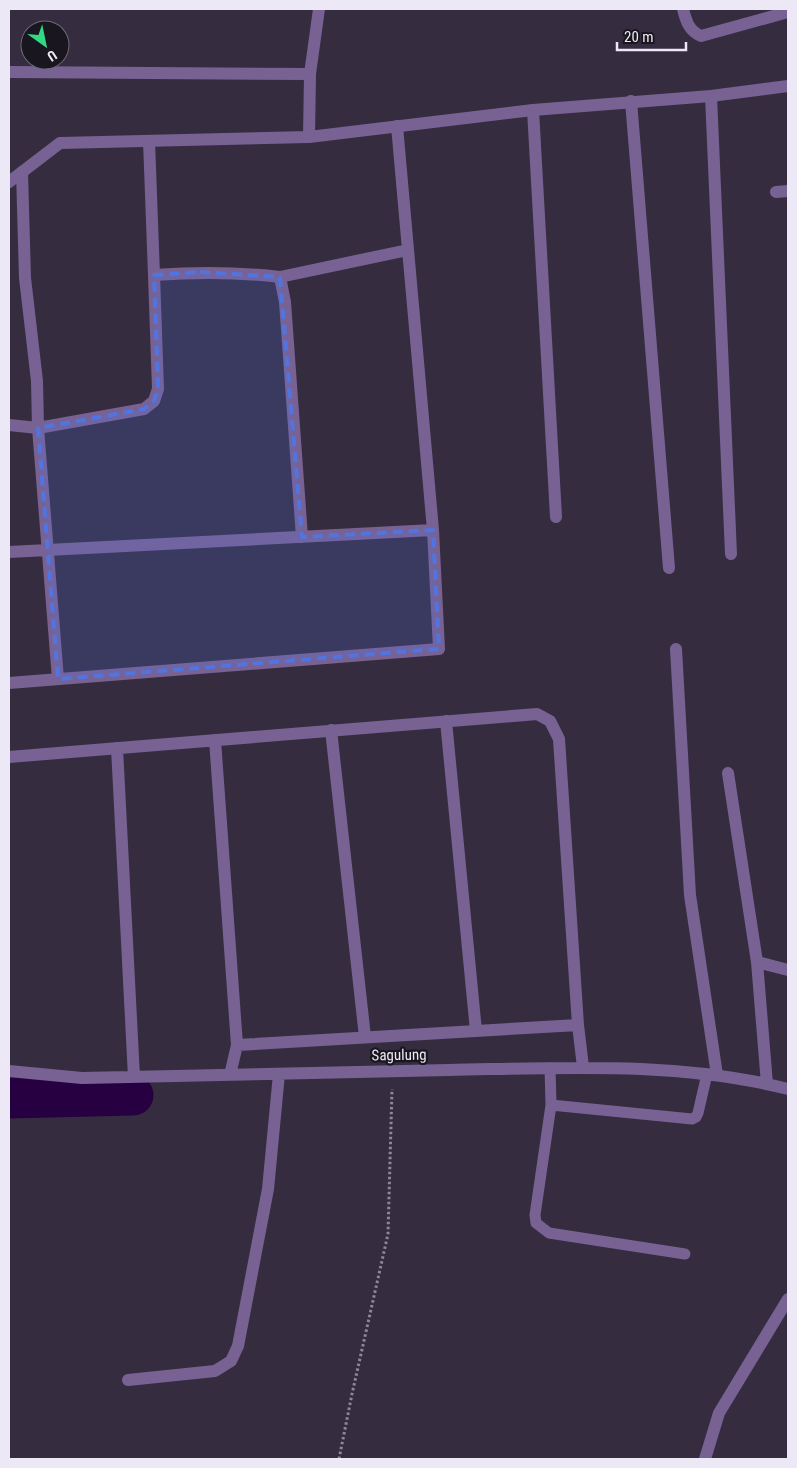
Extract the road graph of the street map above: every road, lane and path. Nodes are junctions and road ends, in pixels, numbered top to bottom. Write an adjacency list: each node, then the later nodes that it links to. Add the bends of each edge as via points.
1 (318, 9): 5 (street)
2 (682, 9): 3 (street, via 690,28 701,36)
3 (788, 12)
4 (9, 72): 5 (street)
5 (310, 74): 11 (street)
6 (788, 86): 7 (street)
7 (711, 96): 8 (street); 25 (street)
8 (631, 101): 9 (street); 26 (street)
9 (533, 110): 10 (street); 20 (street)
10 (397, 126): 11 (street); 15 (street)
11 (309, 137): 12 (street)
12 (149, 141): 13 (street, via 60,143); 16 (street)
13 (22, 172): 14 (street); 19 (street, via 25,278 37,382)
14 (9, 182)
15 (408, 250): 17 (street); 21 (street)
16 (154, 275): 17 (street, via 200,272); 19 (street, via 158,389 154,401 144,409)
17 (280, 277): 22 (street, via 285,302)
18 (9, 425): 19 (street)
19 (38, 428): 23 (street)
20 (556, 517)
21 (432, 530): 22 (street); 28 (street, via 439,648)
22 (302, 537): 23 (street)
23 (48, 550): 24 (street); 28 (street)
24 (9, 552)
25 (731, 554)
26 (669, 568)
27 (676, 649): 48 (street, via 690,894)
28 (58, 679): 29 (street)
29 (9, 683)
30 (446, 721): 31 (street); 38 (street, via 537,714 550,721 559,739); 39 (street)
31 (331, 730): 32 (street); 40 (street)
32 (216, 740): 33 (street); 41 (street)
33 (116, 748): 34 (street); 49 (street)
34 (9, 757)
35 (728, 773): 36 (street)
36 (757, 962): 37 (street); 50 (street)
37 (788, 970)
38 (578, 1025): 39 (street); 42 (street)
39 (476, 1031): 40 (street)
40 (365, 1037): 41 (street)
41 (237, 1045): 47 (street)
42 (583, 1067): 43 (street, Sagulung); 48 (street, Sagulung)
43 (550, 1068): 45 (street, Sagulung); 52 (lane)
44 (9, 1071): 49 (street, Sagulung, via 82,1078)
45 (393, 1071): 46 (street, Sagulung); 56 (path, via 388,1234)
46 (279, 1074): 47 (street, Sagulung); 55 (street, via 268,1189 238,1346 230,1361 215,1371)
47 (230, 1075): 49 (street, Sagulung)
48 (712, 1075): 50 (street, Sagulung); 52 (lane, via 696,1117 692,1119)
49 (134, 1077)
50 (767, 1084): 51 (street, Sagulung)
51 (788, 1089)
52 (550, 1105): 53 (lane, via 534,1215 536,1223 550,1233)
53 (686, 1254)
54 (786, 1306): 57 (street, via 719,1414)
55 (128, 1380)
56 (339, 1459)
57 (705, 1459)

